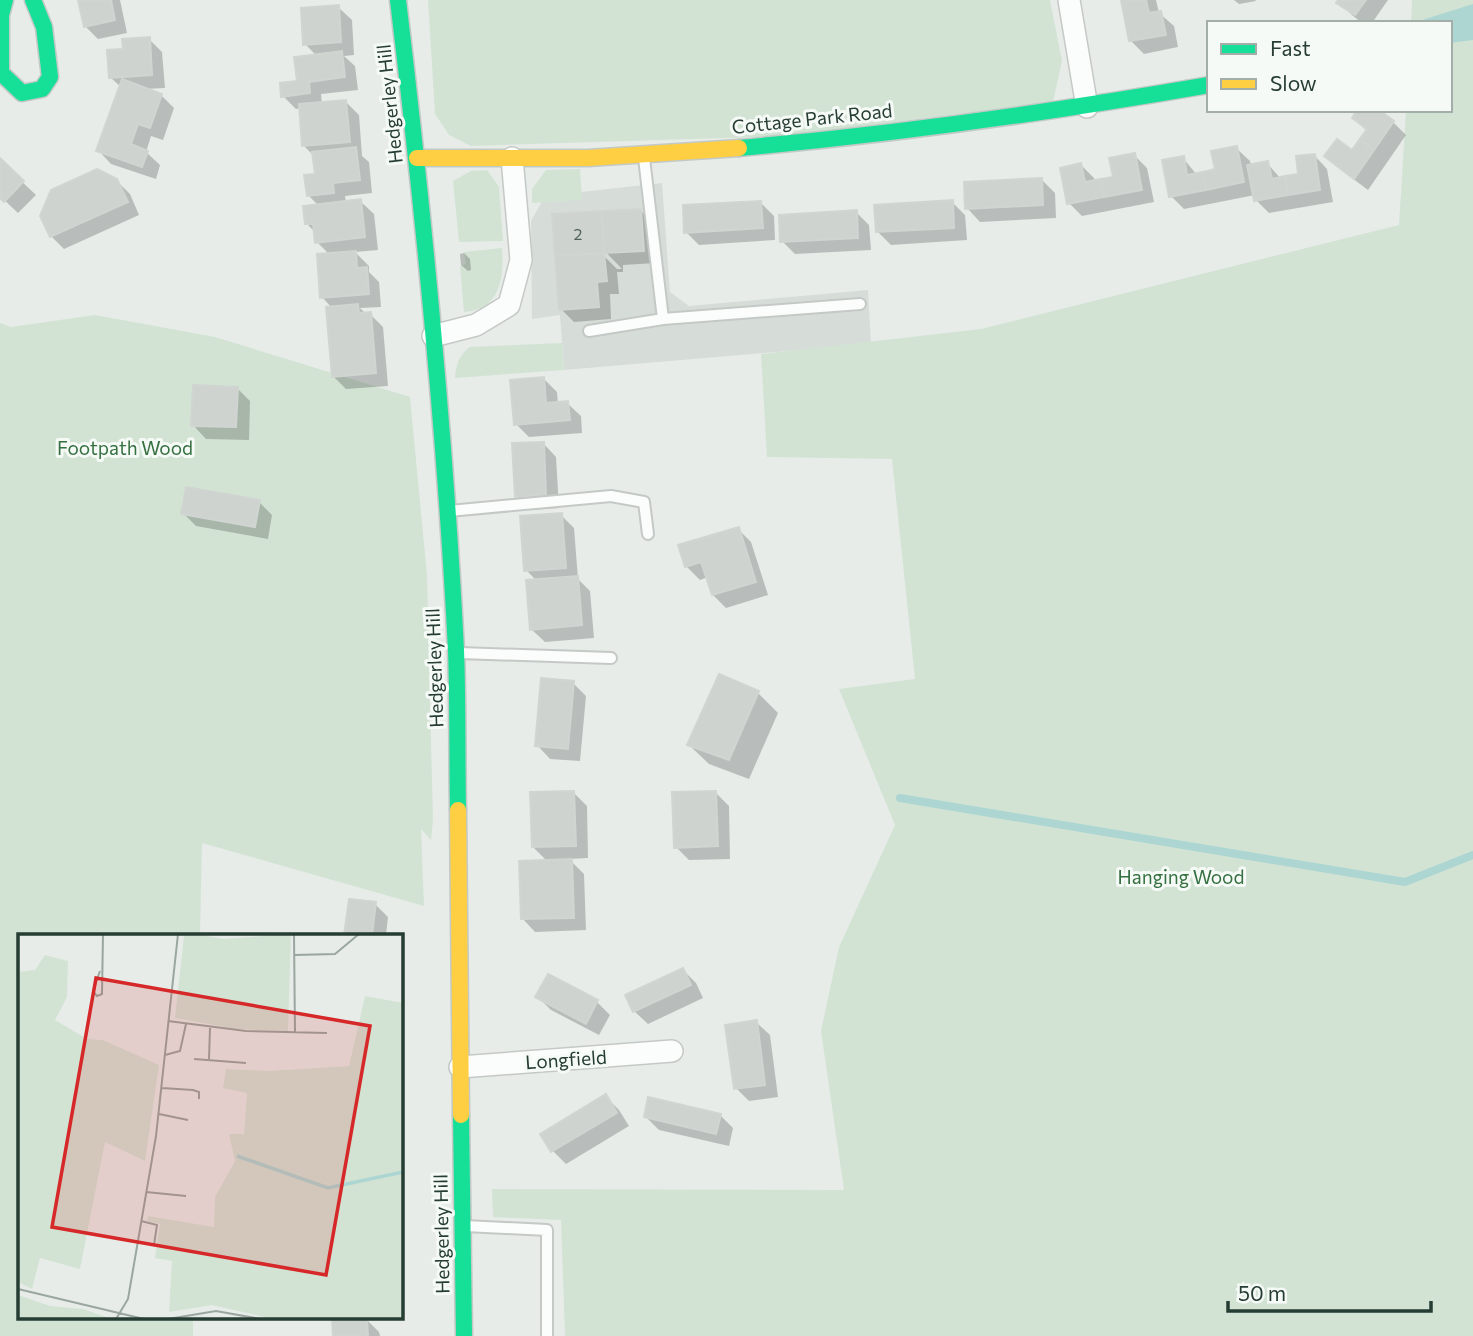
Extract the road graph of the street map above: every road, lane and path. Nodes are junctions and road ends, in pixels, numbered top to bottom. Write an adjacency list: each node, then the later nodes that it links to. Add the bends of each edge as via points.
1 (5, 0): 2 (street, via 1,73 22,93 42,89 50,77 44,27)
2 (33, 0)
3 (398, 0): 8 (street, Hedgerley Hill)
4 (1069, 0): 6 (street)
5 (1207, 85): 6 (street, Cottage Park Road)
6 (1087, 107): 7 (street, Cottage Park Road, via 834,139)
7 (644, 155): 9 (street, Cottage Park Road); 11 (lane)
8 (416, 158): 9 (street, Cottage Park Road); 13 (street, Hedgerley Hill)
9 (512, 158): 13 (street, via 521,260 509,305 476,325)
10 (860, 304): 11 (lane)
11 (663, 319): 12 (lane)
12 (589, 331)
13 (433, 336): 14 (street, Hedgerley Hill)
14 (446, 512): 15 (lane, via 611,496 644,502); 16 (street, Hedgerley Hill)
15 (648, 534)
16 (456, 652): 17 (lane); 19 (street, Hedgerley Hill)
17 (611, 658)
18 (672, 1051): 19 (street, Longfield)
19 (460, 1067): 20 (street, Hedgerley Hill)
20 (463, 1226): 21 (street, Hedgerley Hill); 22 (lane, via 547,1230)
21 (464, 1336)
22 (547, 1336)

